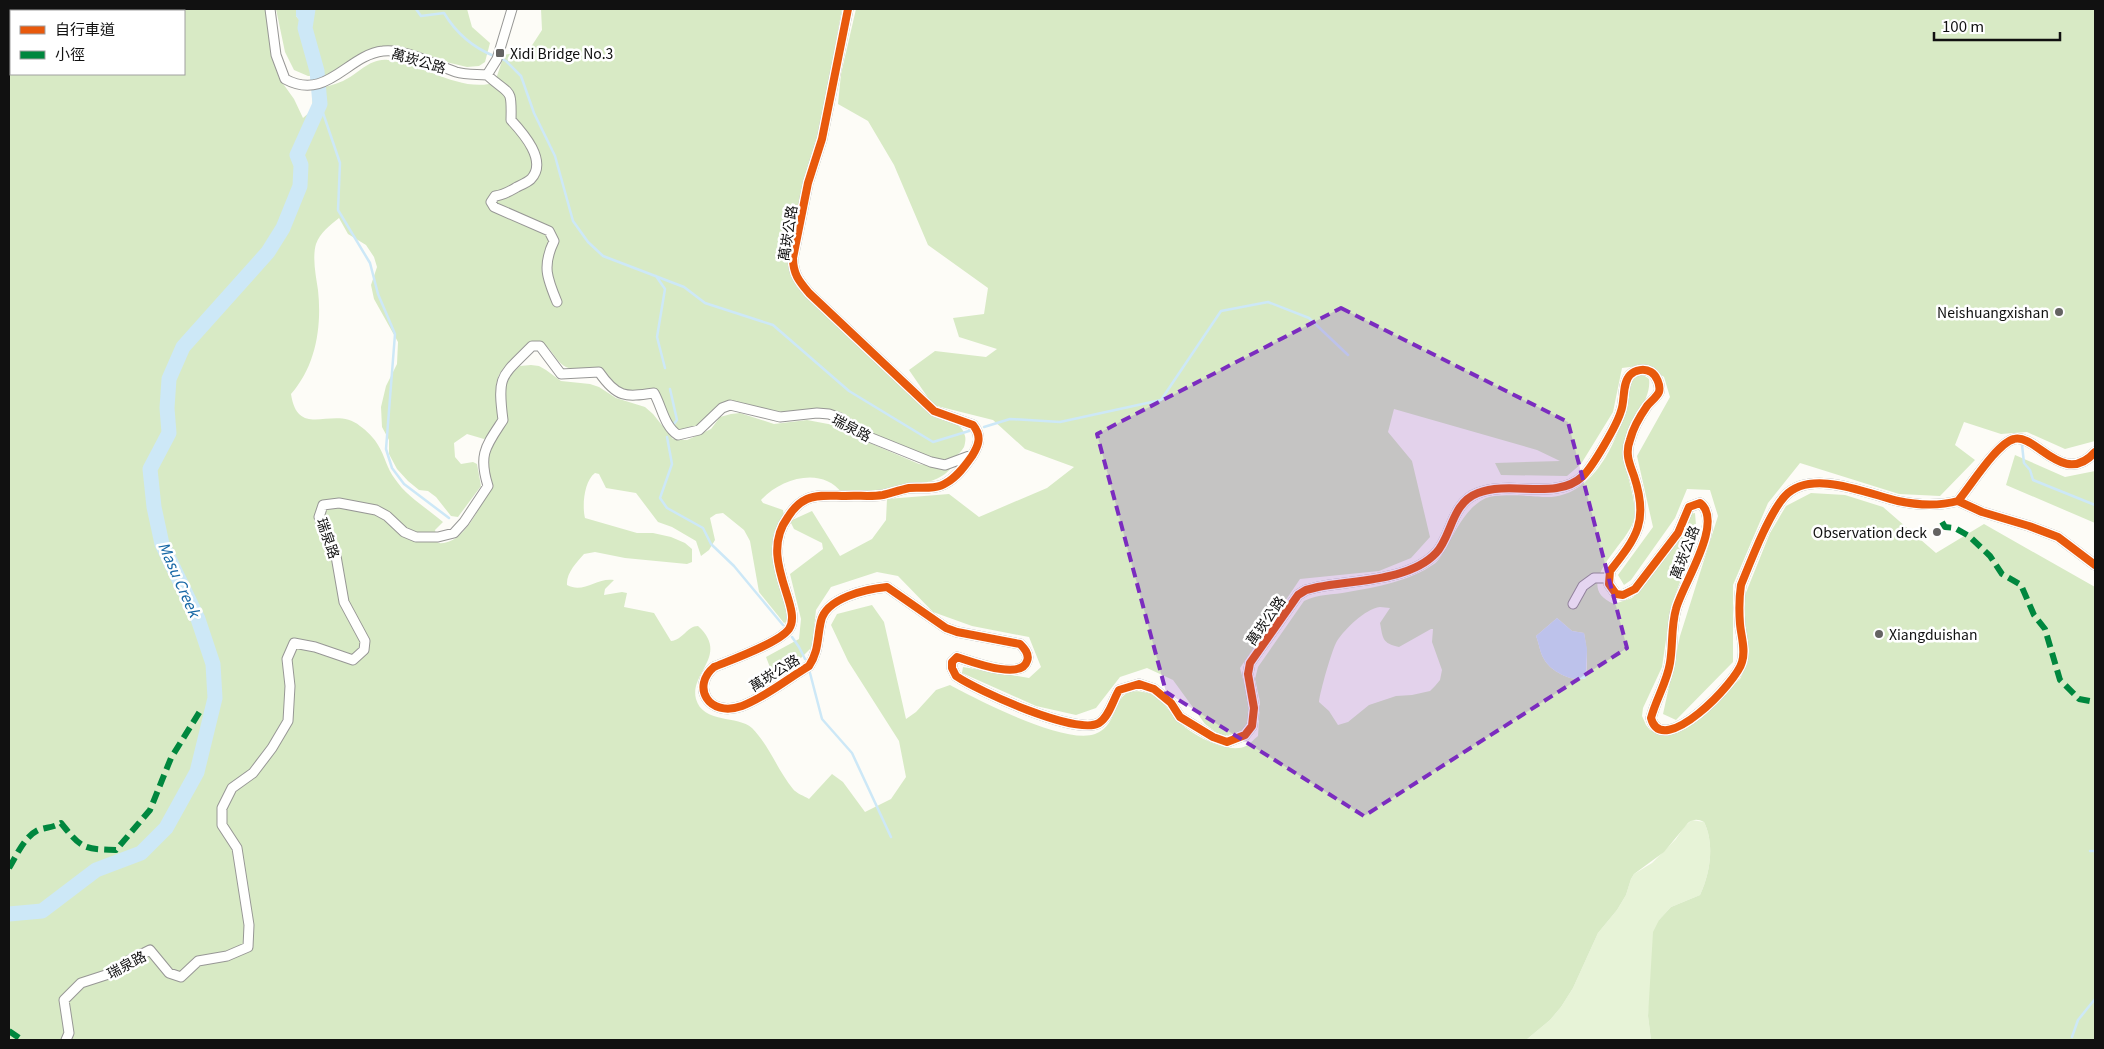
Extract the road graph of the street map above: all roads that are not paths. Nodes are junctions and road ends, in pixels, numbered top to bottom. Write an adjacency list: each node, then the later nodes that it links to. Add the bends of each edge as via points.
1 (270, 9): 4 (street, 萬崁公路, via 276,55 285,80 297,86 309,86 338,75 366,56 383,50 404,53 458,72)
2 (512, 9): 4 (street, via 498,56)
3 (848, 9): 7 (street, 萬崁公路, via 822,140 802,211 793,258 794,271 809,293 934,412 974,425 980,439)
4 (487, 75): 5 (street, via 509,92 511,120 527,139 536,169 531,179 503,195 495,196 491,202 494,207 549,231 554,241 548,254 547,278)
5 (557, 302)
6 (2095, 452): 8 (street, via 2080,463 2063,463 2026,439 2015,438 1994,454)
7 (972, 455): 10 (street, 萬崁公路, via 960,472 940,486 908,488 882,495 821,496 798,503 783,524 776,547 791,626 769,643 709,671 704,690 711,704 722,709 743,705 809,666 816,656 825,611 857,592 887,587 946,628 1024,647 1028,660 1016,669 995,668 957,657 952,662 956,676 1008,703 1077,726 1092,725 1105,718 1119,690 1139,684 1154,688 1180,717 1213,737 1227,742 1235,740 1246,735 1252,726 1254,708 1248,674 1250,663 1298,595 1318,586 1401,573 1422,564 1436,553 1457,512 1475,494 1495,489 1561,488 1575,482 1588,471 1609,436 1620,414 1630,375 1644,370 1656,376 1659,392 1636,425 1627,448 1627,458 1639,492 1640,524 1635,538); 12 (street, 瑞泉路, via 945,465 869,437 829,414 780,417 730,405 722,408 699,430 678,435 667,424 654,393 630,396 616,392 599,372 561,374 540,346 532,346 504,375 500,393 503,420 488,442 483,458 488,486 454,533 416,537 404,532 376,510 339,502 323,505 320,510 319,517 336,556 344,602 365,641 364,650 353,660 315,647 294,644 287,659 290,686 288,721 253,774 232,788 222,808 222,825 237,848 249,925 248,947 227,956 198,961 182,976 169,973 150,950 128,960 115,972 81,983 64,1000)
8 (1958, 501): 9 (street, via 2058,537); 10 (street, 萬崁公路, via 1944,504 1908,502 1834,484 1812,485 1791,491 1778,505 1740,585 1744,652 1739,671 1697,717 1672,730 1655,727 1651,718 1670,664 1678,602 1698,560 1707,530 1709,520 1705,506 1700,503 1689,507 1678,533 1635,589 1623,595 1616,594)
9 (2095, 565)
10 (1609, 578): 11 (street, via 1594,578 1583,586)
11 (1573, 604)
12 (66, 1040)

